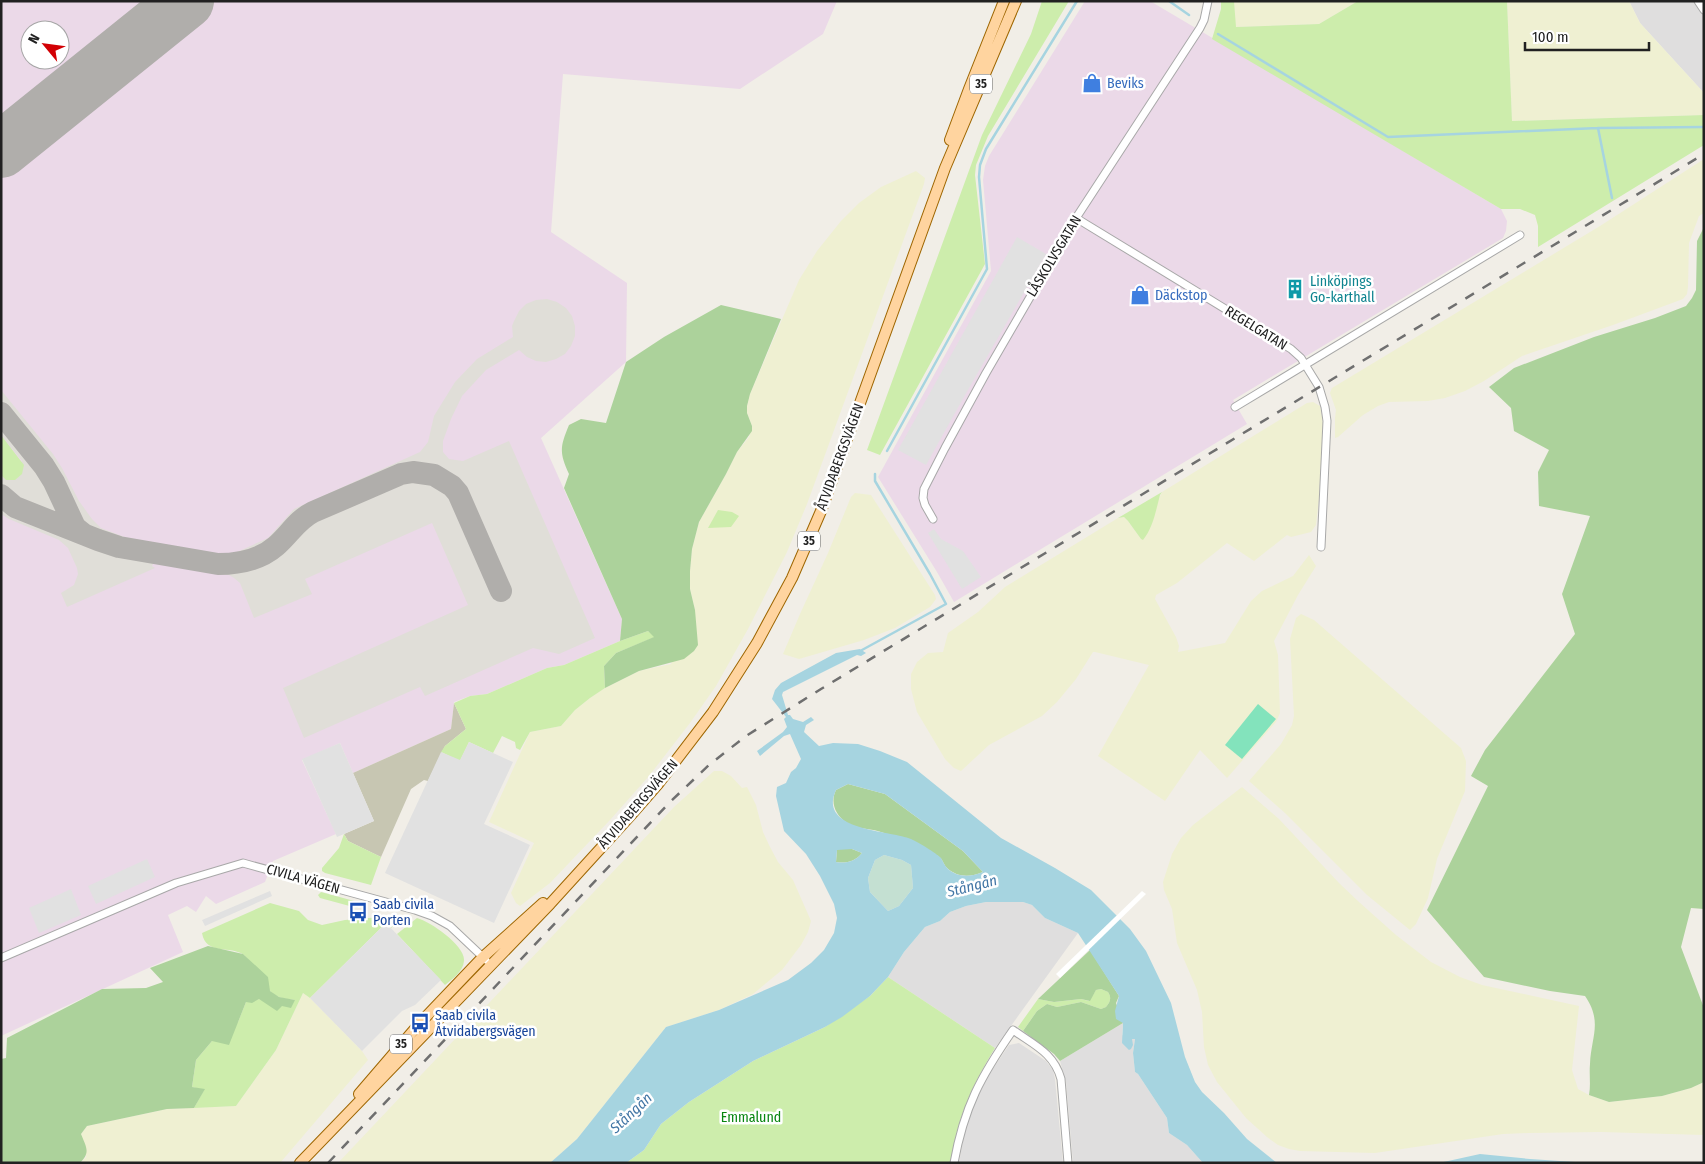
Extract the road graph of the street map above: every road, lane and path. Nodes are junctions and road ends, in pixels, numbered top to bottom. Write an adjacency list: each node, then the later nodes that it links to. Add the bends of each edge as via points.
1 (1016, 1): 6 (main road, ÅTVIDABERGSVÄGEN / 35)
2 (1208, 1): 7 (street, LÅSKOLVSGATAN, via 1200,28)
3 (1698, 1): 5 (street)
4 (1004, 3): 6 (main road, ÅTVIDABERGSVÄGEN / 35, via 951,138)
5 (1704, 10)
6 (945, 168): 13 (main road, ÅTVIDABERGSVÄGEN / 35, via 821,511 775,611 737,675 687,747)
7 (1076, 218): 9 (street, REGELGATAN, via 1291,349); 11 (street, LÅSKOLVSGATAN, via 928,480 923,498)
8 (1520, 235): 9 (street)
9 (1305, 365): 10 (street); 12 (street, REGELGATAN, via 1323,397 1327,421)
10 (1235, 407)
11 (933, 518)
12 (1321, 547)
13 (584, 866): 14 (main road, ÅTVIDABERGSVÄGEN / 35); 16 (main road, ÅTVIDABERGSVÄGEN / 35)
14 (483, 957): 15 (street, CIVILA VÄGEN, via 450,926 432,916 243,862 176,883); 16 (street, CIVILA VÄGEN); 17 (main road, ÅTVIDABERGSVÄGEN / 35, via 394,1053)
15 (1, 958)
16 (491, 965): 17 (main road, ÅTVIDABERGSVÄGEN / 35)
17 (325, 1136): 18 (main road, ÅTVIDABERGSVÄGEN / 35)
18 (300, 1163)
19 (954, 1163): 20 (street, via 968,1108 984,1074 1013,1030 1050,1056 1058,1067)
20 (1068, 1163)

